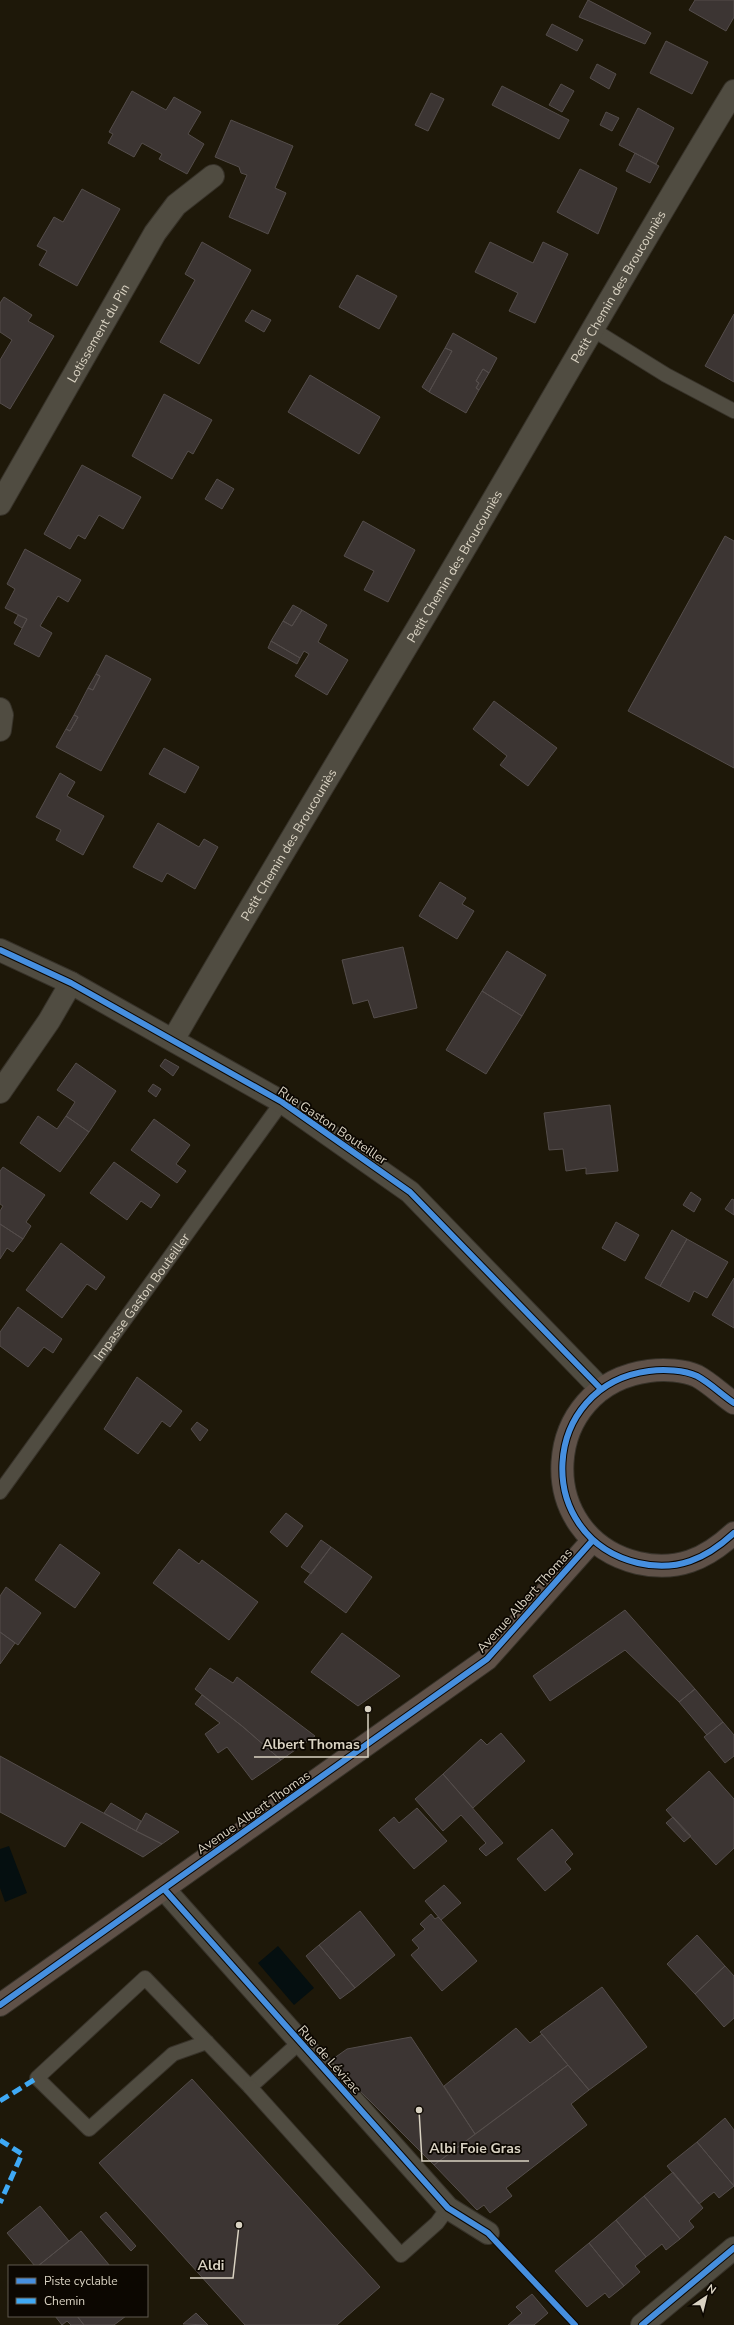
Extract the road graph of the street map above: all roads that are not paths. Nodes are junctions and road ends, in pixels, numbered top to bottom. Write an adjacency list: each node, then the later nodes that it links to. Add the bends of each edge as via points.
1 (734, 91): 3 (street, Petit Chemin des Broucouniès)
2 (213, 176): 5 (street, Lotissement du Pin, via 176,206 155,234)
3 (592, 329): 4 (lane, via 666,375); 10 (street, Petit Chemin des Broucouniès)
4 (734, 411)
5 (0, 504)
6 (0, 709): 7 (street)
7 (0, 730)
8 (0, 950): 9 (street, Rue Gaston Bouteiller)
9 (71, 983): 10 (street, Rue Gaston Bouteiller); 11 (street, via 49,1021)
10 (172, 1040): 12 (street, Rue Gaston Bouteiller)
11 (0, 1092)
12 (282, 1102): 13 (street, Rue Gaston Bouteiller, via 410,1192); 15 (lane, Impasse Gaston Bouteiller)
13 (601, 1389): 14 (main road, via 630,1373 664,1369 697,1376); 17 (main road, via 580,1411 570,1427 563,1450 562,1475 566,1499 577,1521)
14 (734, 1403)
15 (0, 1492)
16 (734, 1532): 17 (main road, via 715,1550 685,1564 652,1566 620,1558)
17 (593, 1540): 18 (main road, Avenue Albert Thomas, via 488,1659)
18 (164, 1889): 19 (main road, Avenue Albert Thomas); 21 (street, Rue de Lévizac)
19 (0, 2005)
20 (207, 2042): 20 (lane, via 145,1978 37,2078 89,2129 173,2054); 22 (lane)
21 (300, 2042): 22 (lane); 23 (street, Rue de Lévizac)
22 (250, 2087): 23 (lane, via 401,2254 437,2223)
23 (448, 2208): 24 (street, Rue de Lévizac)
24 (488, 2233)
25 (734, 2248): 26 (street)
26 (642, 2325)

